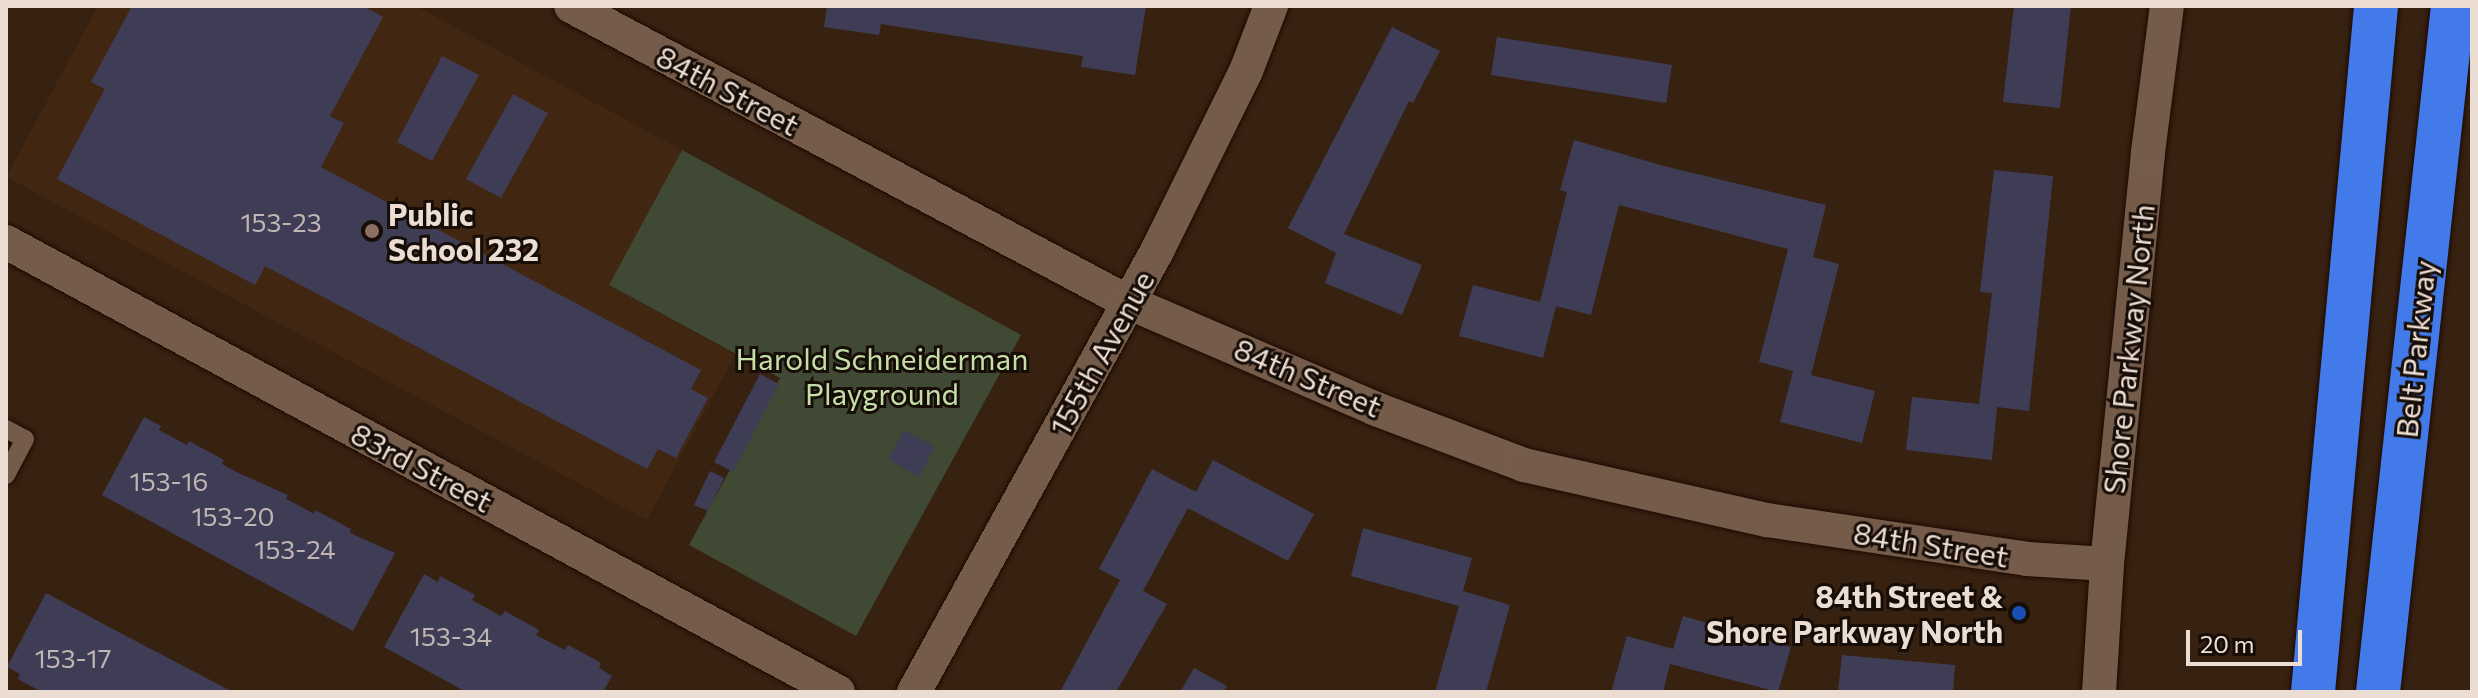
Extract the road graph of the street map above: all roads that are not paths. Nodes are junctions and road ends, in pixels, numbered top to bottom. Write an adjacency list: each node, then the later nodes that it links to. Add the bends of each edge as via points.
1 (1271, 6): 7 (street, 155th Avenue, via 1246,71)
2 (2167, 6): 10 (street, Shore Parkway North)
3 (2376, 6): 14 (highway)
4 (2453, 6): 15 (highway, Belt Parkway)
5 (591, 11): 7 (street, 84th Street)
6 (6, 242): 11 (street, 83rd Street)
7 (1128, 302): 10 (street, 84th Street, via 1376,409 1524,465 1767,520 2027,559); 12 (street, 155th Avenue)
8 (6, 429): 9 (lane, via 25,439)
9 (6, 475)
10 (2107, 564): 13 (street, Shore Parkway North)
11 (838, 692)
12 (914, 692)
13 (2099, 692)
14 (2313, 692)
15 (2378, 692)

